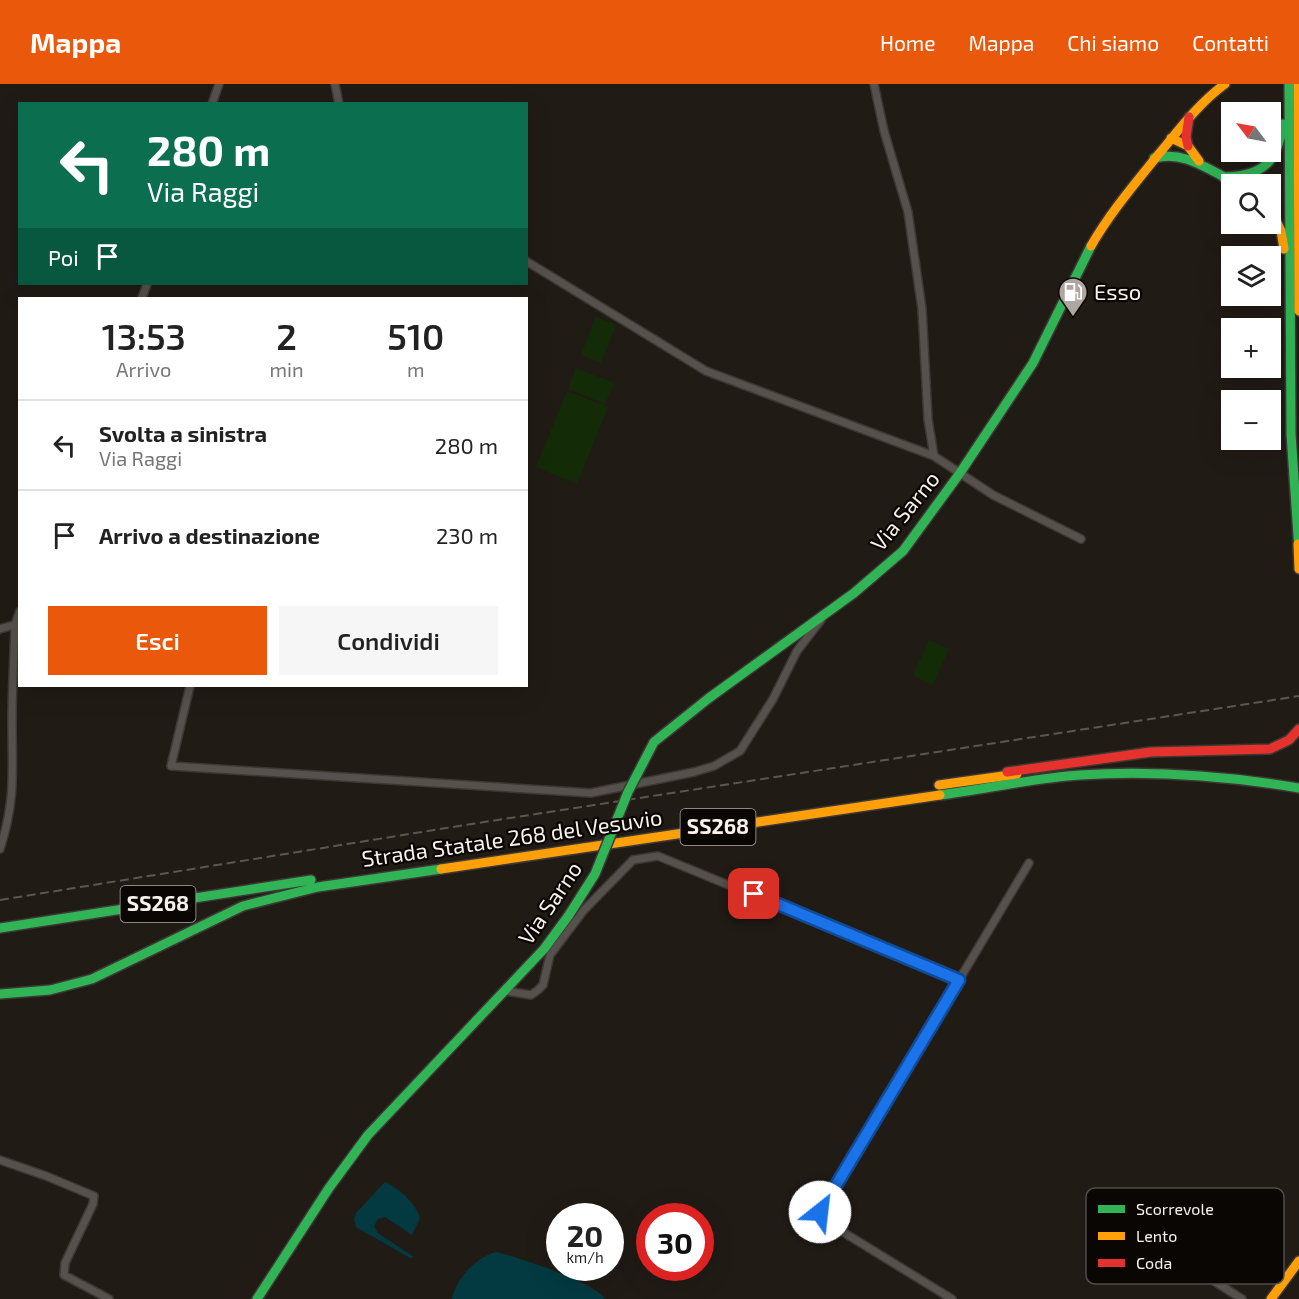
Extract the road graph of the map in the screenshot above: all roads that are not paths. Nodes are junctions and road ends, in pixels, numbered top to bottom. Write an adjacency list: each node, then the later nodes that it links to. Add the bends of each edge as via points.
1 (219, 84): 7 (street)
2 (335, 84): 8 (street)
3 (874, 84): 19 (street, via 908,212 922,309)
4 (1225, 84): 9 (main road, Via Sarno)
5 (1287, 84): 13 (main road, via 1282,134 1274,156); 18 (main road)
6 (1298, 84): 17 (main road)
7 (213, 102)
8 (339, 102)
9 (1189, 117): 10 (main road, Via Sarno); 11 (main road)
10 (1172, 138): 11 (main road, via 1177,149); 12 (main road, Via Sarno)
11 (1187, 151): 12 (main road); 14 (main road)
12 (1154, 158): 20 (main road, Via Sarno, via 1108,216 1033,363)
13 (1253, 174)
14 (1221, 176)
15 (1281, 234): 18 (main road)
16 (528, 262): 19 (street, via 706,371)
17 (1299, 311)
18 (1290, 328): 22 (main road, via 1291,434)
19 (934, 456): 20 (street)
20 (960, 474): 21 (street); 24 (main road, Via Sarno, via 903,551)
21 (1081, 539)
22 (1299, 547): 23 (main road)
23 (1299, 569)
24 (828, 611): 27 (street, via 797,651 740,751 694,772 591,793 171,766); 36 (main road, Via Sarno, bridge, via 679,720 650,750 628,792 595,874 544,949)
25 (17, 624): 26 (street); 32 (street, via 12,723 14,781 10,816)
26 (0, 629)
27 (190, 687)
28 (1299, 729): 29 (main road, via 1289,740 1270,749 1151,752 1019,769)
29 (977, 779): 30 (main road, Strada Statale 268 del Vesuvio / SS268, via 1079,767 1130,766 1224,770); 34 (main road, Strada Statale 268 del Vesuvio / SS268)
30 (1299, 780)
31 (1299, 788): 37 (main road, Strada Statale 268 del Vesuvio / SS268, via 1172,776 1069,776 318,887 243,906 92,979 50,990)
32 (0, 849)
33 (1029, 863): 35 (street)
34 (0, 928)
35 (959, 980): 36 (street, via 712,877 651,856 626,865 584,910 550,955 543,985 538,990 531,995); 45 (street, via 820,1212 825,1221)
36 (506, 991): 44 (main road, Via Sarno, via 368,1135)
37 (0, 994)
38 (0, 1160): 43 (street, via 94,1197 65,1263 64,1275)
39 (1299, 1261): 40 (main road)
40 (1284, 1281)
41 (1219, 1284): 46 (street)
42 (1282, 1284): 47 (main road)
43 (109, 1299)
44 (257, 1299)
45 (952, 1299)
46 (1242, 1299)
47 (1271, 1299)

